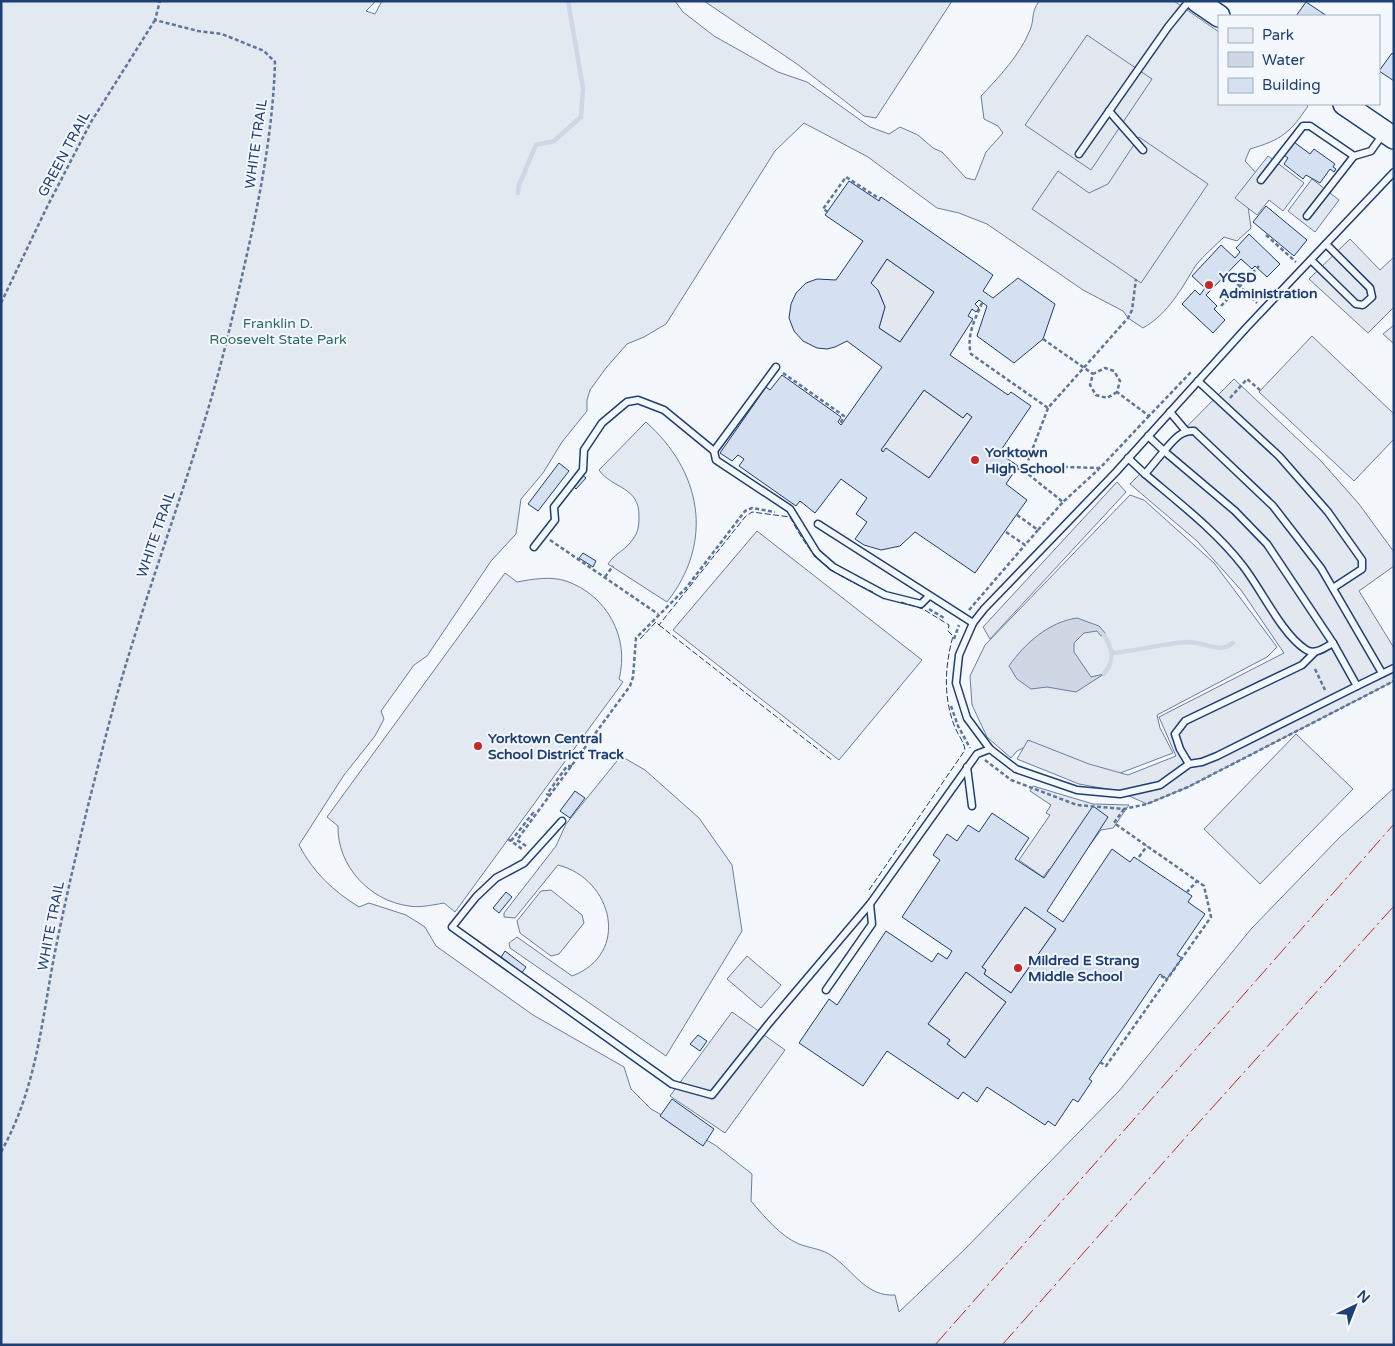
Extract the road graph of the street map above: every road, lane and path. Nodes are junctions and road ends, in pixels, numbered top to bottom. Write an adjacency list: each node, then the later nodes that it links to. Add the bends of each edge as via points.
1 (160, 1): 5 (path)
2 (1189, 1): 7 (lane)
3 (1197, 1): 4 (highway)
4 (1218, 15)
5 (155, 20): 28 (path, GREEN TRAIL, via 91,122); 106 (path, WHITE TRAIL, via 222,34 264,51 275,62 270,128 254,225 224,352 114,705 69,886 31,1080 15,1126)
6 (1345, 105): 8 (highway)
7 (1110, 111): 9 (lane); 10 (lane)
8 (1389, 135): 11 (lane, via 1371,151)
9 (1143, 150)
10 (1079, 154)
11 (1354, 156): 13 (lane, via 1310,126 1303,126); 16 (lane)
12 (1394, 172): 18 (lane)
13 (1261, 180)
14 (880, 199): 15 (path, via 846,177 823,208)
15 (828, 212)
16 (1307, 216)
17 (1266, 235): 21 (path)
18 (1326, 244): 20 (lane); 20 (lane, via 1370,288 1372,297 1363,305 1356,304)
19 (1302, 256): 21 (path)
20 (1311, 260): 36 (lane)
21 (1296, 262): 23 (path)
22 (1259, 266): 26 (path)
23 (1290, 269)
24 (1228, 275): 26 (path)
25 (1136, 279): 34 (path, via 1128,318)
26 (1239, 287): 27 (path, via 1256,303); 30 (path)
27 (1263, 296)
28 (1, 303)
29 (982, 303): 40 (path, via 971,329 968,345 971,354)
30 (1221, 306)
31 (1043, 339): 34 (path)
32 (1196, 367): 42 (path)
33 (776, 368): 43 (path, via 844,416); 46 (lane)
34 (1085, 368): 35 (path); 40 (path)
35 (1093, 374): 38 (path, via 1102,368 1114,371 1120,381); 38 (path, via 1090,385 1096,395 1107,398)
36 (1198, 381): 39 (lane); 41 (lane)
37 (1260, 390): 39 (path, via 1247,379)
38 (1118, 392): 42 (path)
39 (1224, 404): 65 (lane, via 1279,456 1328,512 1362,560 1362,568)
40 (1048, 408): 49 (path)
41 (1170, 412): 44 (lane); 45 (lane)
42 (1149, 416): 51 (path)
43 (840, 424)
44 (1186, 431): 47 (lane); 65 (lane, via 1194,432 1273,506)
45 (1148, 436): 47 (lane); 48 (lane)
46 (714, 451): 55 (lane, via 716,460); 60 (lane, via 664,410 638,400 627,402 602,423 584,450 583,470 554,507 555,520)
47 (1164, 451): 53 (lane); 71 (lane, via 1235,511 1267,544)
48 (1128, 458): 53 (lane); 70 (lane, via 1005,584)
49 (1028, 466): 51 (path); 52 (path)
50 (1017, 468): 52 (path)
51 (1100, 468): 54 (path)
52 (1028, 474): 54 (path)
53 (1145, 474): 73 (lane, via 1243,565 1294,640 1306,650)
54 (1063, 502): 58 (path)
55 (790, 509): 67 (lane, via 817,553 833,567 885,595); 68 (path, via 786,513 752,508 745,511 686,588)
56 (1017, 515): 58 (path)
57 (818, 524): 66 (lane)
58 (1038, 530): 61 (path)
59 (1006, 532): 61 (path)
60 (543, 536): 62 (lane); 64 (path)
61 (1025, 545): 69 (path)
62 (534, 547)
63 (613, 566): 64 (path)
64 (605, 577): 68 (path)
65 (1333, 588): 76 (lane)
66 (929, 596): 67 (lane); 69 (lane)
67 (921, 604): 72 (path, via 958,626)
68 (658, 614): 87 (path, via 636,638 630,686)
69 (964, 617): 70 (lane)
70 (973, 623): 81 (lane, via 959,655 956,683 967,718)
71 (1333, 643): 73 (lane); 77 (lane)
72 (952, 644)
73 (1315, 652): 85 (lane, via 1302,665 1185,721 1175,734)
74 (1394, 668): 76 (lane)
75 (1315, 669): 78 (path)
76 (1382, 673): 77 (lane)
77 (1357, 686): 85 (lane, via 1217,756)
78 (1325, 690)
79 (951, 703): 80 (path)
80 (970, 749): 82 (path); 83 (path)
81 (990, 749): 83 (lane); 85 (lane, via 1016,769 1077,790 1120,794 1160,785)
82 (969, 753)
83 (977, 754): 88 (lane); 89 (path)
84 (564, 763): 86 (path)
85 (1189, 764)
86 (567, 766): 87 (path); 90 (path, via 546,794)
87 (572, 766): 90 (path)
88 (968, 767): 91 (lane); 101 (lane)
89 (1010, 780)
90 (550, 796): 93 (path)
91 (972, 806)
92 (1124, 809): 95 (path, via 1114,823)
93 (536, 815): 96 (path, via 517,840); 97 (path, via 533,813 510,840)
94 (562, 821): 101 (lane, via 524,863 496,878 476,897 452,927 672,1084 712,1095)
95 (1148, 846): 98 (path); 99 (path)
96 (530, 849)
97 (527, 853)
98 (1139, 857)
99 (1197, 881): 100 (path); 103 (path, via 1204,886 1211,918)
100 (1187, 892)
101 (870, 904): 104 (lane, via 872,924)
102 (1160, 976): 103 (path)
103 (1167, 979): 105 (path, via 1106,1066)
104 (826, 990)
105 (1100, 1062)
106 (1, 1152)

